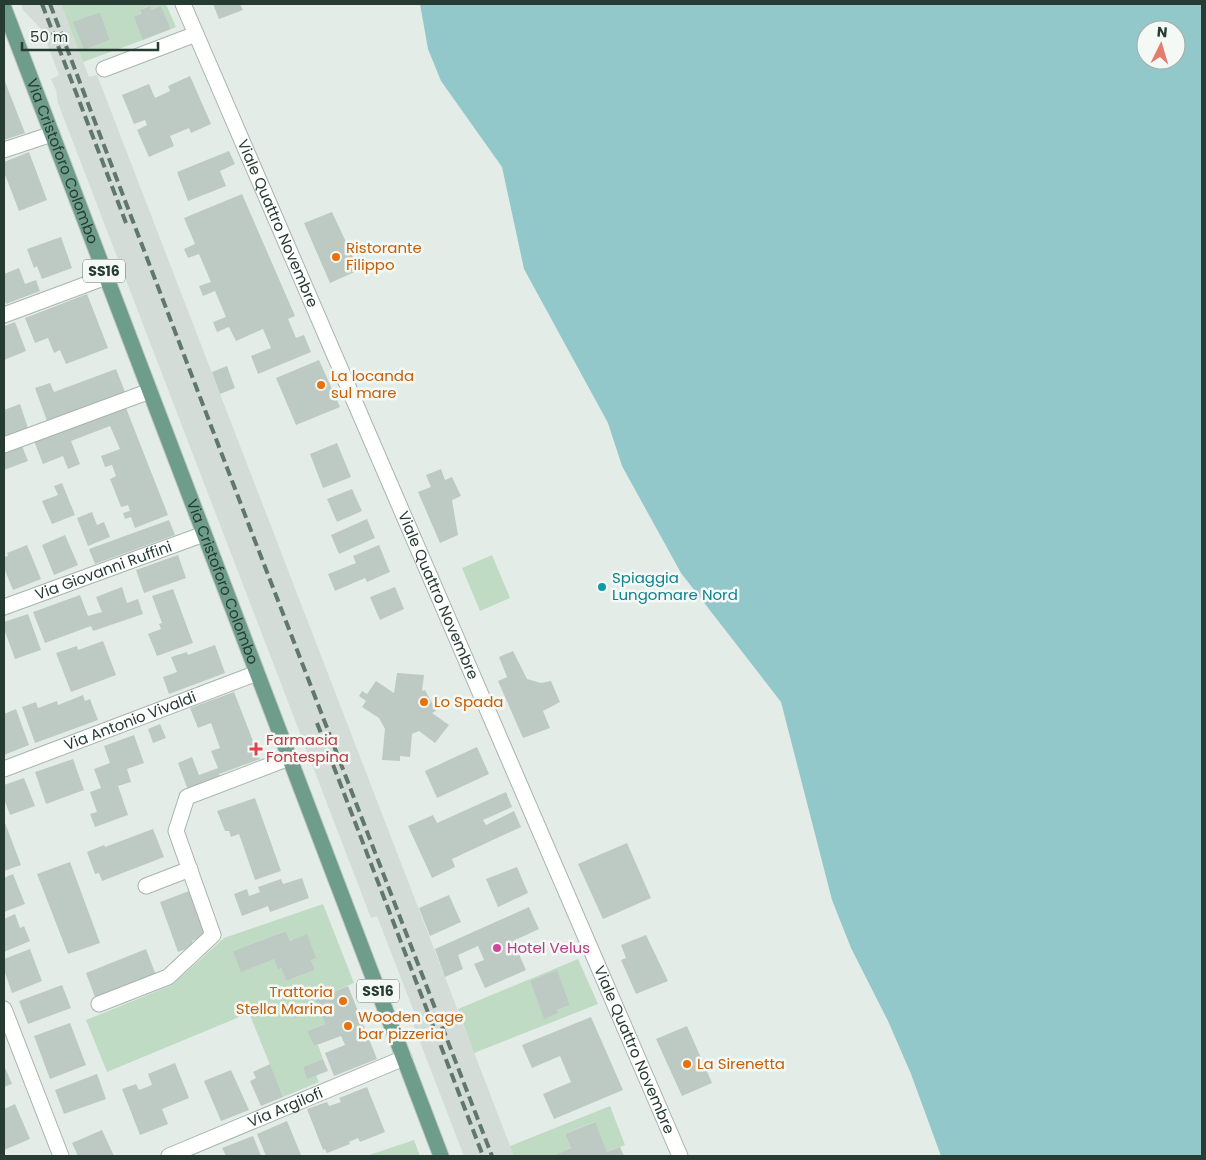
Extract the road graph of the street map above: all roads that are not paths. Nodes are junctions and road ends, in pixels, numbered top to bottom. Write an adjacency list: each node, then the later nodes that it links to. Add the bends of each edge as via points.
1 (183, 4): 3 (street, Viale Quattro Novembre)
2 (5, 16): 5 (main road, Via Cristoforo Colombo / SS16)
3 (196, 34): 4 (street); 24 (street, Viale Quattro Novembre)
4 (104, 69)
5 (52, 134): 6 (street); 7 (main road, Via Cristoforo Colombo / SS16)
6 (4, 150)
7 (106, 277): 8 (street); 9 (main road, Via Cristoforo Colombo / SS16)
8 (4, 316)
9 (150, 391): 10 (street); 11 (main road, Via Cristoforo Colombo / SS16)
10 (4, 445)
11 (204, 534): 12 (street, Via Giovanni Ruffini); 13 (main road, Via Cristoforo Colombo / SS16)
12 (4, 607)
13 (257, 673): 14 (main road, Via Cristoforo Colombo / SS16); 15 (street, Via Antonio Vivaldi)
14 (289, 758): 16 (street, via 187,798 176,831); 20 (main road, Via Cristoforo Colombo / SS16)
15 (4, 769)
16 (190, 869): 17 (street); 18 (street, via 213,935 168,977)
17 (146, 886)
18 (99, 1004)
19 (4, 1009): 21 (street)
20 (404, 1058): 22 (street, Via Argilofi); 23 (main road, Via Cristoforo Colombo / SS16)
21 (61, 1156)
22 (169, 1156)
23 (441, 1156)
24 (680, 1156)

